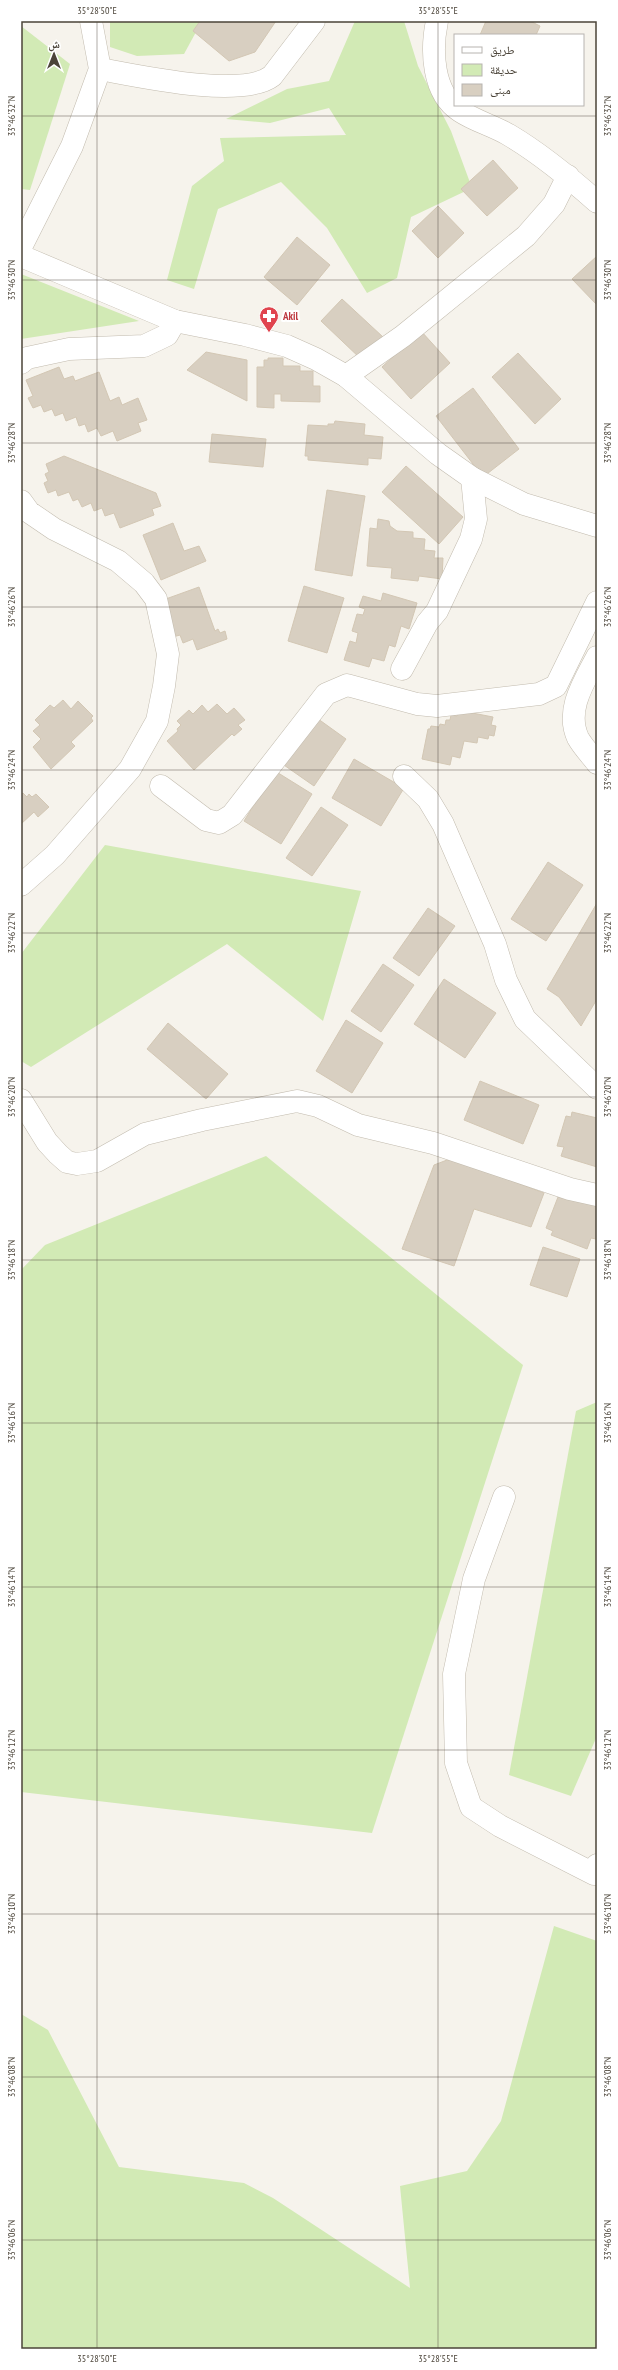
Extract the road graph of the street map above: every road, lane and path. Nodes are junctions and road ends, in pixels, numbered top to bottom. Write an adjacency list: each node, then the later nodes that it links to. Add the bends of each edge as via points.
1 (90, 21): 4 (street)
2 (314, 21): 4 (street, via 272,76 263,83 229,86 155,79)
3 (437, 21): 5 (street, via 433,39 437,76 445,95)
4 (100, 69): 9 (street, via 72,146)
5 (454, 105)
6 (455, 106): 7 (street, via 509,135)
7 (568, 176): 8 (street); 13 (street, via 554,204 526,236 409,331)
8 (597, 202)
9 (21, 247)
10 (21, 256): 11 (street)
11 (175, 321): 12 (street, via 167,335 144,346 69,349 27,358); 13 (street, via 286,346)
12 (21, 363)
13 (346, 376): 14 (street, via 438,454)
14 (472, 478): 16 (street, via 524,504); 19 (street, via 476,519 471,539 437,612 427,623)
15 (24, 510): 23 (street, via 54,529 118,561 144,583 156,599 168,654 157,721 130,769 55,855)
16 (597, 526)
17 (597, 602): 22 (street, via 556,686 539,694 437,706 417,704 347,685 326,694 232,815 219,823 206,820)
18 (597, 657): 20 (street, via 576,700 573,721 578,738)
19 (402, 669)
20 (597, 763)
21 (404, 776): 24 (street, via 428,799 443,824 495,944 506,980 525,1019)
22 (161, 786)
23 (21, 885)
24 (597, 1088)
25 (21, 1100): 26 (street, via 54,1150 67,1162 77,1164 97,1161 145,1134 297,1102 318,1106 358,1125 433,1143 570,1189)
26 (597, 1195)
27 (504, 1497): 28 (street, via 474,1579 454,1674 456,1763 471,1807 500,1826)
28 (596, 1871)

